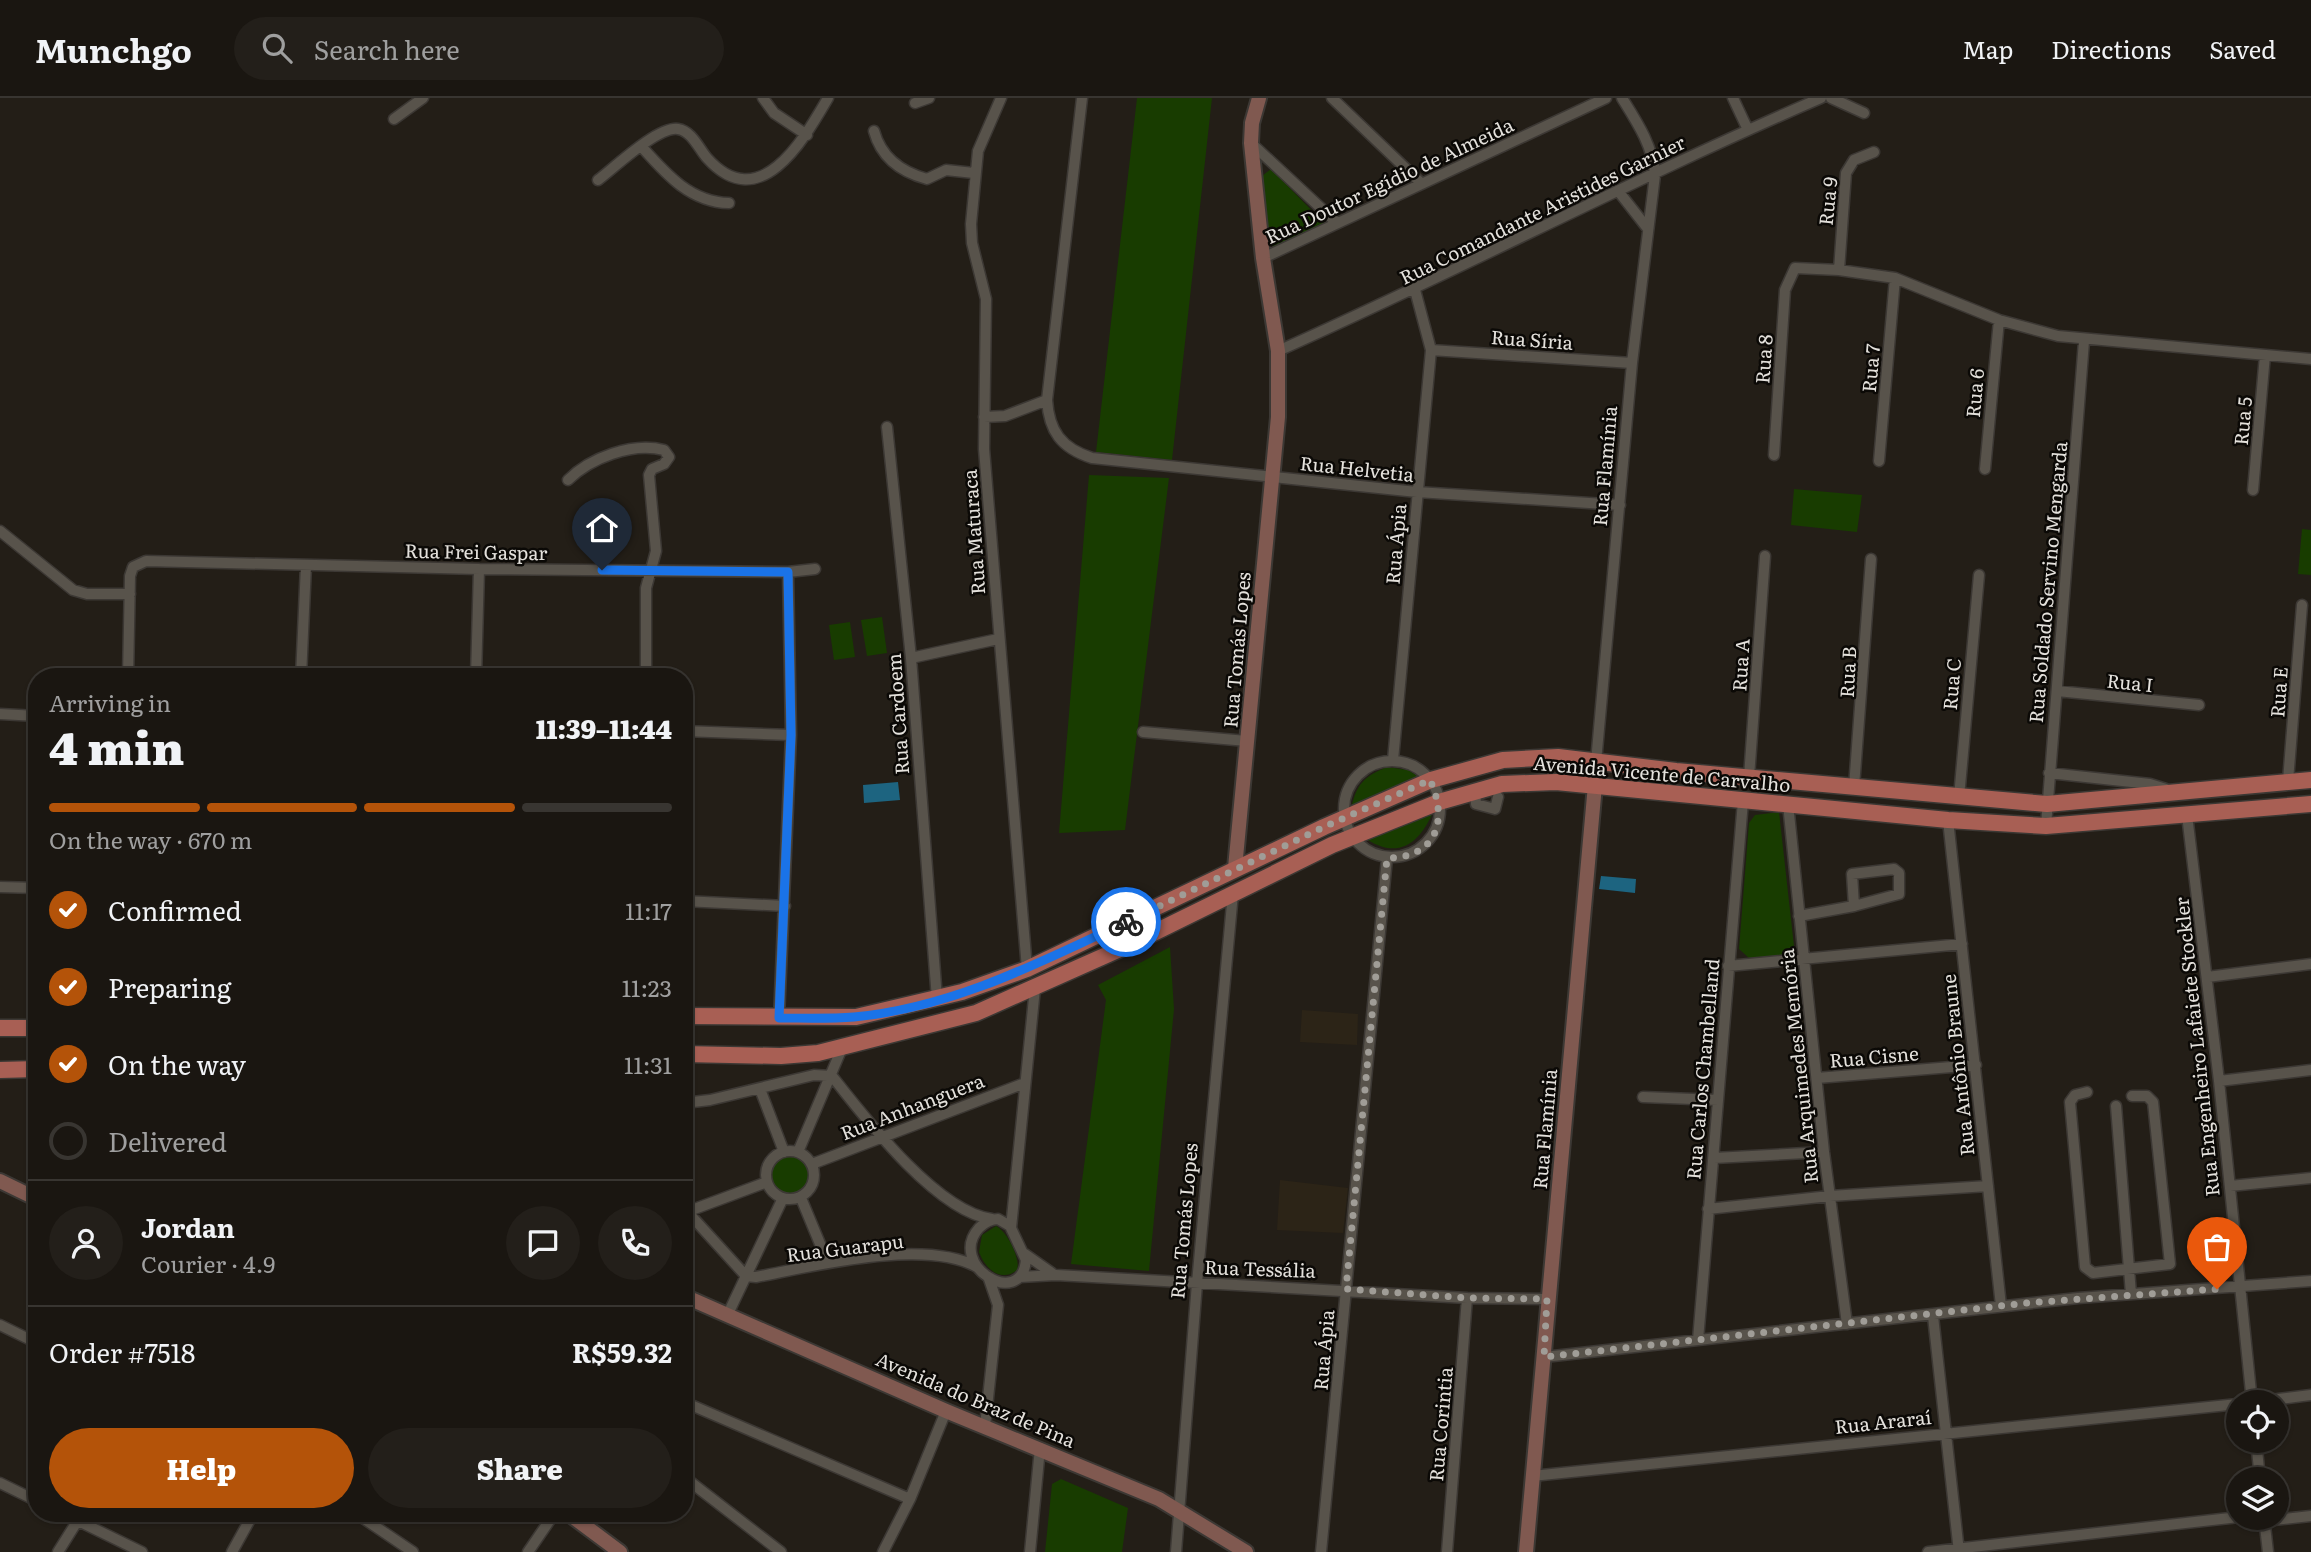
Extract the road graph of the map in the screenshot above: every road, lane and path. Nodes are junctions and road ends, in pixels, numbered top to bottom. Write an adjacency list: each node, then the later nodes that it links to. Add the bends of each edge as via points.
1 (423, 98): 16 (street)
2 (763, 98): 19 (street, via 774,113)
3 (827, 98): 19 (street)
4 (929, 98): 14 (street)
5 (1001, 98): 23 (street, Rua Maturaca, via 985,130)
6 (1082, 98): 42 (street)
7 (1259, 98): 20 (street, Rua Tomás Lopes)
8 (1332, 98): 26 (street)
9 (1606, 98): 26 (street, Rua Doutor Egídio de Almeida)
10 (1622, 98): 24 (street, via 1654,157)
11 (1733, 98): 17 (street)
12 (1821, 98): 17 (street, Rua Comandante Aristides Garnier)
13 (1831, 98): 15 (street)
14 (915, 103)
15 (1864, 113)
16 (394, 119)
17 (1748, 130): 24 (street, Rua Comandante Aristides Garnier)
18 (874, 131): 23 (street, via 884,153 904,170 927,179 946,170)
19 (807, 135): 21 (street, via 777,167 744,179 716,167 695,141 676,129)
20 (1251, 143): 29 (street); 31 (street, Rua Tomás Lopes)
21 (641, 146): 25 (street); 28 (street, via 695,196)
22 (1874, 152): 32 (street, Rua 9, via 1854,160 1846,173)
23 (974, 173): 43 (street, Rua Maturaca, via 972,243 986,299)
24 (1655, 174): 27 (street, Rua Comandante Aristides Garnier); 30 (street, Rua Flamínia)
25 (598, 180)
26 (1421, 183): 29 (street, Rua Doutor Egídio de Almeida)
27 (1619, 192): 30 (street); 34 (street, Rua Comandante Aristides Garnier)
28 (730, 203)
29 (1337, 223): 31 (street, Rua Doutor Egídio de Almeida)
30 (1648, 229): 41 (street, Rua Flamínia)
31 (1263, 258): 38 (street, Rua Tomás Lopes)
32 (1839, 270): 33 (street); 45 (street, Rua 8, via 1794,268 1785,290)
33 (1895, 278): 35 (street); 46 (street, Rua 7)
34 (1415, 290): 37 (street, Rua Ápia); 38 (street, Rua Comandante Aristides Garnier)
35 (1999, 320): 36 (street); 47 (street, Rua 6)
36 (2084, 341): 39 (street); 70 (street, Rua Soldado Servino Mengarda)
37 (1431, 350): 41 (street, Rua Síria); 51 (street, Rua Ápia)
38 (1278, 351): 48 (street, Rua Tomás Lopes, via 1278,417)
39 (2265, 355): 40 (street); 50 (street, Rua 5)
40 (2311, 359)
41 (1632, 363): 52 (street, Rua Flamínia)
42 (1047, 400): 43 (street, via 1005,416); 48 (street, Rua Helvetia, via 1055,433 1065,444 1092,458)
43 (984, 417): 64 (street, Rua Maturaca)
44 (887, 427): 65 (street, Rua Cardoem)
45 (1774, 455)
46 (1879, 461)
47 (1985, 469)
48 (1271, 477): 51 (street, Rua Helvetia); 77 (street, Rua Tomás Lopes)
49 (568, 480): 59 (street, via 608,455 653,448 667,452 667,463 652,468 649,475 656,551)
50 (2253, 490)
51 (1417, 492): 52 (street, Rua Helvetia); 78 (street, Rua Ápia)
52 (1620, 505): 79 (street, Rua Flamínia)
53 (0, 531): 62 (street, via 73,590)
54 (1765, 556): 81 (street, Rua A)
55 (1871, 559): 86 (street, Rua B)
56 (306, 565): 57 (street, Rua Frei Gaspar); 62 (street, Rua Frei Gaspar, via 146,561 131,571); 67 (street)
57 (480, 569): 59 (street, Rua Frei Gaspar); 68 (street)
58 (815, 569): 60 (street, Rua Frei Gaspar)
59 (651, 571): 60 (street, Rua Frei Gaspar); 69 (street, via 645,598)
60 (788, 572): 76 (street)
61 (1979, 575): 90 (street, Rua C)
62 (130, 594): 66 (street)
63 (2302, 605): 84 (street, Rua E)
64 (999, 639): 65 (street); 114 (street, Rua Maturaca)
65 (911, 658): 117 (street, Rua Cardoem)
66 (128, 668)
67 (301, 668)
68 (476, 668)
69 (646, 668)
70 (2057, 691): 71 (street, Rua I); 80 (street, Rua Soldado Servino Mengarda)
71 (2199, 705)
72 (0, 714): 73 (street)
73 (28, 716)
74 (693, 731): 76 (street)
75 (1143, 732): 77 (street)
76 (791, 735): 107 (street)
77 (1247, 741): 102 (street, Rua Tomás Lopes)
78 (1393, 760): 82 (street, via 1420,770); 97 (street, via 1369,766 1351,782)
79 (1596, 762): 81 (main road, Avenida Vicente de Carvalho); 82 (main road, Avenida Vicente de Carvalho, via 1522,757)
80 (2049, 773): 88 (street, Avenida Vicente de Carvalho, via 2150,784); 94 (street, Rua Soldado Servino Mengarda)
81 (1749, 777): 86 (main road, Avenida Vicente de Carvalho, via 1782,773)
82 (1430, 780): 92 (street); 97 (main road, Avenida Vicente de Carvalho)
83 (2311, 780): 84 (main road, Avenida Vicente de Carvalho)
84 (2288, 781): 88 (main road, Avenida Vicente de Carvalho)
85 (1595, 785): 87 (main road, Avenida Vicente de Carvalho, via 1535,781); 91 (main road, Avenida Vicente de Carvalho); 177 (street, Rua Flamínia)
86 (1854, 787): 90 (main road, Avenida Vicente de Carvalho)
87 (1475, 790): 89 (street, via 1476,804 1495,809); 92 (main road, Avenida Vicente de Carvalho)
88 (2176, 792): 94 (main road, Avenida Vicente de Carvalho)
89 (1498, 797)
90 (1959, 797): 94 (main road, Avenida Vicente de Carvalho)
91 (1743, 801): 93 (main road, Avenida Vicente de Carvalho); 113 (street, Rua Carlos Chambelland)
92 (1439, 802): 100 (main road, Avenida Vicente de Carvalho); 101 (street, via 1432,839 1412,855)
93 (1788, 804): 98 (main road, Avenida Vicente de Carvalho); 109 (street, Rua Arquimedes Memória)
94 (2047, 804): 99 (street, Rua Soldado Servino Mengarda)
95 (2311, 804): 96 (main road, Avenida Vicente de Carvalho)
96 (2187, 815): 99 (main road, Avenida Vicente de Carvalho); 115 (street, Rua Engenheiro Lafaiete Stockler)
97 (1345, 818): 100 (street); 102 (main road, Avenida Vicente de Carvalho)
98 (1948, 820): 99 (main road, Avenida Vicente de Carvalho); 110 (street, Rua Antônio Braune)
99 (2046, 826)
100 (1353, 837): 101 (street, via 1362,847); 105 (main road, Avenida Vicente de Carvalho)
101 (1387, 858): 174 (street, Rua Ápia)
102 (1235, 868): 114 (main road, Avenida Vicente de Carvalho)
103 (0, 887): 104 (street)
104 (28, 888)
105 (1233, 893): 116 (main road, Avenida Vicente de Carvalho); 172 (street, Rua Tomás Lopes)
106 (693, 901): 107 (street)
107 (785, 906): 119 (street)
108 (1854, 906): 108 (street, via 1899,894 1899,873 1894,869 1852,874); 109 (street)
109 (1799, 916): 111 (street, Rua Arquimedes Memória)
110 (1962, 944): 111 (street); 124 (street, Rua Antônio Braune)
111 (1804, 960): 113 (street); 129 (street, Rua Arquimedes Memória)
112 (2311, 964): 115 (street)
113 (1728, 965): 136 (street, Rua Carlos Chambelland)
114 (1027, 969): 117 (main road, Avenida Vicente de Carvalho)
115 (2207, 976): 130 (street, Rua Engenheiro Lafaiete Stockler)
116 (1035, 988): 122 (main road, Avenida Vicente de Carvalho, via 976,1013); 131 (street)
117 (937, 999): 119 (main road, Avenida Vicente de Carvalho, via 856,1017)
118 (693, 1016): 119 (main road, Avenida Vicente de Carvalho)
119 (779, 1018)
120 (0, 1028): 121 (main road)
121 (28, 1028)
122 (842, 1048): 123 (main road, Avenida Vicente de Carvalho, via 790,1056); 128 (street)
123 (693, 1054)
124 (1976, 1065): 129 (street, Rua Cisne); 148 (street, Rua Antônio Braune)
125 (28, 1069): 126 (main road)
126 (0, 1070)
127 (2311, 1070): 130 (street)
128 (832, 1076): 132 (street, via 814,1075); 139 (street); 141 (street)
129 (1817, 1078): 142 (street, Rua Arquimedes Memória)
130 (2219, 1082): 149 (street, Rua Engenheiro Lafaiete Stockler)
131 (1025, 1083): 139 (street, Rua Anhanguera); 154 (street)
132 (760, 1089): 137 (street); 140 (street)
133 (2087, 1092): 166 (street, via 2070,1102 2085,1268 2092,1273)
134 (2132, 1096): 166 (street, via 2147,1096 2153,1102 2170,1264)
135 (1643, 1097): 136 (street)
136 (1718, 1100): 143 (street, Rua Carlos Chambelland)
137 (693, 1101)
138 (2116, 1106): 166 (street)
139 (880, 1137): 144 (street, Rua Anhanguera); 155 (street, via 916,1173)
140 (784, 1152): 141 (street); 147 (street, via 769,1163)
141 (798, 1152): 144 (street)
142 (1824, 1153): 143 (street); 151 (street, Rua Arquimedes Memória)
143 (1714, 1158): 157 (street, Rua Carlos Chambelland)
144 (812, 1164): 153 (street, via 814,1183)
145 (2311, 1178): 149 (street)
146 (0, 1181): 150 (street)
147 (767, 1182): 152 (street); 156 (street)
148 (1988, 1186): 151 (street); 180 (street, Rua Antônio Braune)
149 (2230, 1186): 173 (street, Rua Engenheiro Lafaiete Stockler)
150 (28, 1195)
151 (1830, 1196): 157 (street); 183 (street, Rua Arquimedes Memória)
152 (783, 1198): 153 (street); 168 (street)
153 (801, 1198): 164 (street)
154 (1012, 1203): 159 (street, via 1005,1214); 160 (street)
155 (961, 1206): 159 (street); 161 (street, via 972,1219)
156 (693, 1208)
157 (1708, 1209): 186 (street, Rua Carlos Chambelland)
158 (693, 1217): 168 (street)
159 (994, 1219): 160 (street); 161 (street)
160 (1011, 1228): 162 (street)
161 (973, 1238): 163 (street, via 962,1252); 165 (street, via 971,1258)
162 (1024, 1253): 167 (street); 170 (street, via 1026,1265)
163 (948, 1256): 164 (street, Rua Guarapu); 165 (street, Rua Guarapu)
164 (828, 1263): 168 (street, Rua Guarapu, via 756,1278)
165 (977, 1267): 169 (street)
166 (2129, 1270): 175 (street)
167 (1056, 1275): 170 (street, Rua Tessália); 172 (street, Rua Tessália)
168 (746, 1276): 182 (street)
169 (989, 1278): 170 (street, via 998,1284); 179 (street)
170 (1016, 1280): 179 (street)
171 (2311, 1281): 173 (street)
172 (1197, 1283): 174 (street, Rua Tessália); 202 (street, Rua Tomás Lopes)
173 (2241, 1288): 175 (street); 188 (street, Rua Engenheiro Lafaiete Stockler)
174 (1346, 1289): 176 (street, Rua Tessália); 225 (street, Rua Ápia)
175 (2131, 1294): 180 (street)
176 (1467, 1298): 177 (street, Rua Tessália); 226 (street, Rua Corintia)
177 (1547, 1299): 187 (street, Rua Flamínia)
178 (693, 1300): 182 (street, Avenida do Braz de Pina)
179 (998, 1306): 194 (street)
180 (2001, 1306): 181 (street)
181 (1933, 1315): 183 (street); 195 (street)
182 (727, 1316): 193 (street, Avenida do Braz de Pina)
183 (1847, 1324): 186 (street)
184 (0, 1325): 185 (street)
185 (28, 1339)
186 (1698, 1340): 187 (street)
187 (1544, 1357): 197 (street, Rua Flamínia)
188 (2253, 1390)
189 (2311, 1395): 190 (street)
190 (2289, 1398)
191 (2226, 1405): 195 (street, Rua Araraí)
192 (693, 1406): 201 (street)
193 (946, 1411): 194 (street, Avenida do Braz de Pina); 201 (street)
194 (985, 1426): 196 (street, Avenida do Braz de Pina)
195 (1947, 1432): 197 (street, Rua Araraí); 213 (street)
196 (1040, 1448): 202 (street, Avenida do Braz de Pina); 222 (street)
197 (1532, 1476): 227 (street, Rua Flamínia)
198 (0, 1483): 200 (street)
199 (693, 1485): 220 (street)
200 (28, 1496)
201 (910, 1499): 221 (street)
202 (1180, 1510): 223 (street, Rua Tomás Lopes); 224 (street, Avenida do Braz de Pina)
203 (2311, 1516): 204 (street)
204 (2289, 1517)
205 (2226, 1519): 213 (street)
206 (77, 1522): 214 (street)
207 (80, 1522): 215 (street)
208 (249, 1522): 216 (street)
209 (370, 1522): 217 (street)
210 (549, 1522): 218 (street)
211 (580, 1522): 219 (street)
212 (2265, 1530): 229 (street)
213 (1959, 1550): 228 (street)
214 (58, 1552)
215 (142, 1552)
216 (232, 1552)
217 (413, 1552)
218 (528, 1552)
219 (620, 1552)
220 (781, 1552)
221 (883, 1552)
222 (1030, 1552)
223 (1176, 1552)
224 (1246, 1552)
225 (1321, 1552)
226 (1447, 1552)
227 (1526, 1552)
228 (1928, 1552)
229 (2268, 1552)

